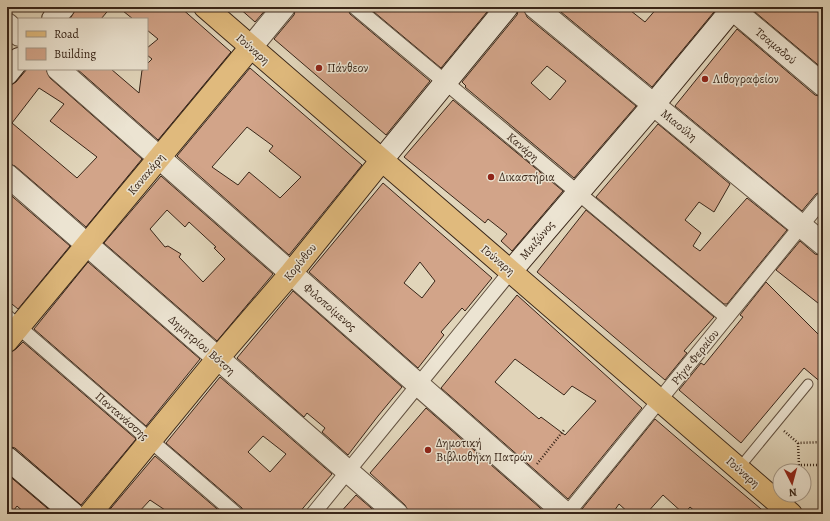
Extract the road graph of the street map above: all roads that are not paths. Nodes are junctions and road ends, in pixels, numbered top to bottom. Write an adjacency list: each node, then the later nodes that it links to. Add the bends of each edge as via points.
1 (64, 7): 8 (street)
2 (205, 7): 11 (main road, Γούναρη)
3 (284, 7): 11 (street, Κανακάρη)
4 (355, 7): 15 (street, Κανάρη)
5 (507, 7): 15 (street, Κορίνθου)
6 (535, 7): 17 (street, Μιαούλη)
7 (732, 8): 16 (street, Τσαμαδού); 17 (street, Μαιζώνος)
8 (54, 18)
9 (7, 24): 10 (street)
10 (18, 34)
11 (251, 47): 18 (main road, Κανακάρη); 19 (main road, Γούναρη)
12 (18, 61): 14 (street)
13 (59, 70): 18 (street, Φιλοποίμενος)
14 (7, 74)
15 (445, 82): 19 (street, Κορίνθου); 21 (street, Κανάρη)
16 (823, 85)
17 (654, 104): 21 (street, Μαιζώνος); 23 (street, Μιαούλη)
18 (159, 158): 24 (main road, Κανακάρη); 27 (street, Φιλοποίμενος)
19 (381, 161): 26 (main road, Γούναρη); 27 (main road, Κορίνθου)
20 (7, 175): 24 (street, Δημητρίου Βότση)
21 (578, 193): 26 (street, Μαιζώνος); 28 (street, Κανάρη)
22 (823, 199): 23 (street, Ρήγα Φεραίου)
23 (801, 226): 25 (street, Μιαούλη); 28 (street, Ρήγα Φεραίου)
24 (87, 244): 29 (main road, Κανακάρη); 30 (street, Δημητρίου Βότση)
25 (823, 244)
26 (511, 271): 31 (street, Μαιζώνος); 33 (main road, Γούναρη)
27 (291, 273): 30 (main road, Κορίνθου); 31 (street, Φιλοποίμενος)
28 (727, 318): 33 (street, Ρήγα Φεραίου)
29 (11, 328): 34 (street, Παντανάσσης)
30 (218, 358): 34 (main road, Κορίνθου); 37 (street, Δημητρίου Βότση)
31 (418, 384): 37 (street, Μαιζώνος); 43 (street, Φιλοποίμενος)
32 (808, 384): 36 (lane)
33 (660, 400): 36 (main road, Γούναρη); 43 (street, Ρήγα Φεραίου)
34 (150, 440): 39 (main road, Κορίνθου); 40 (street, Παντανάσσης)
35 (7, 458): 38 (street)
36 (738, 468): 44 (main road, Γούναρη)
37 (348, 471): 41 (street, Μαιζώνος); 42 (street, Δημητρίου Βότση)
38 (73, 514)
39 (90, 514)
40 (236, 514)
41 (314, 514)
42 (397, 514)
43 (567, 514)
44 (791, 514)

